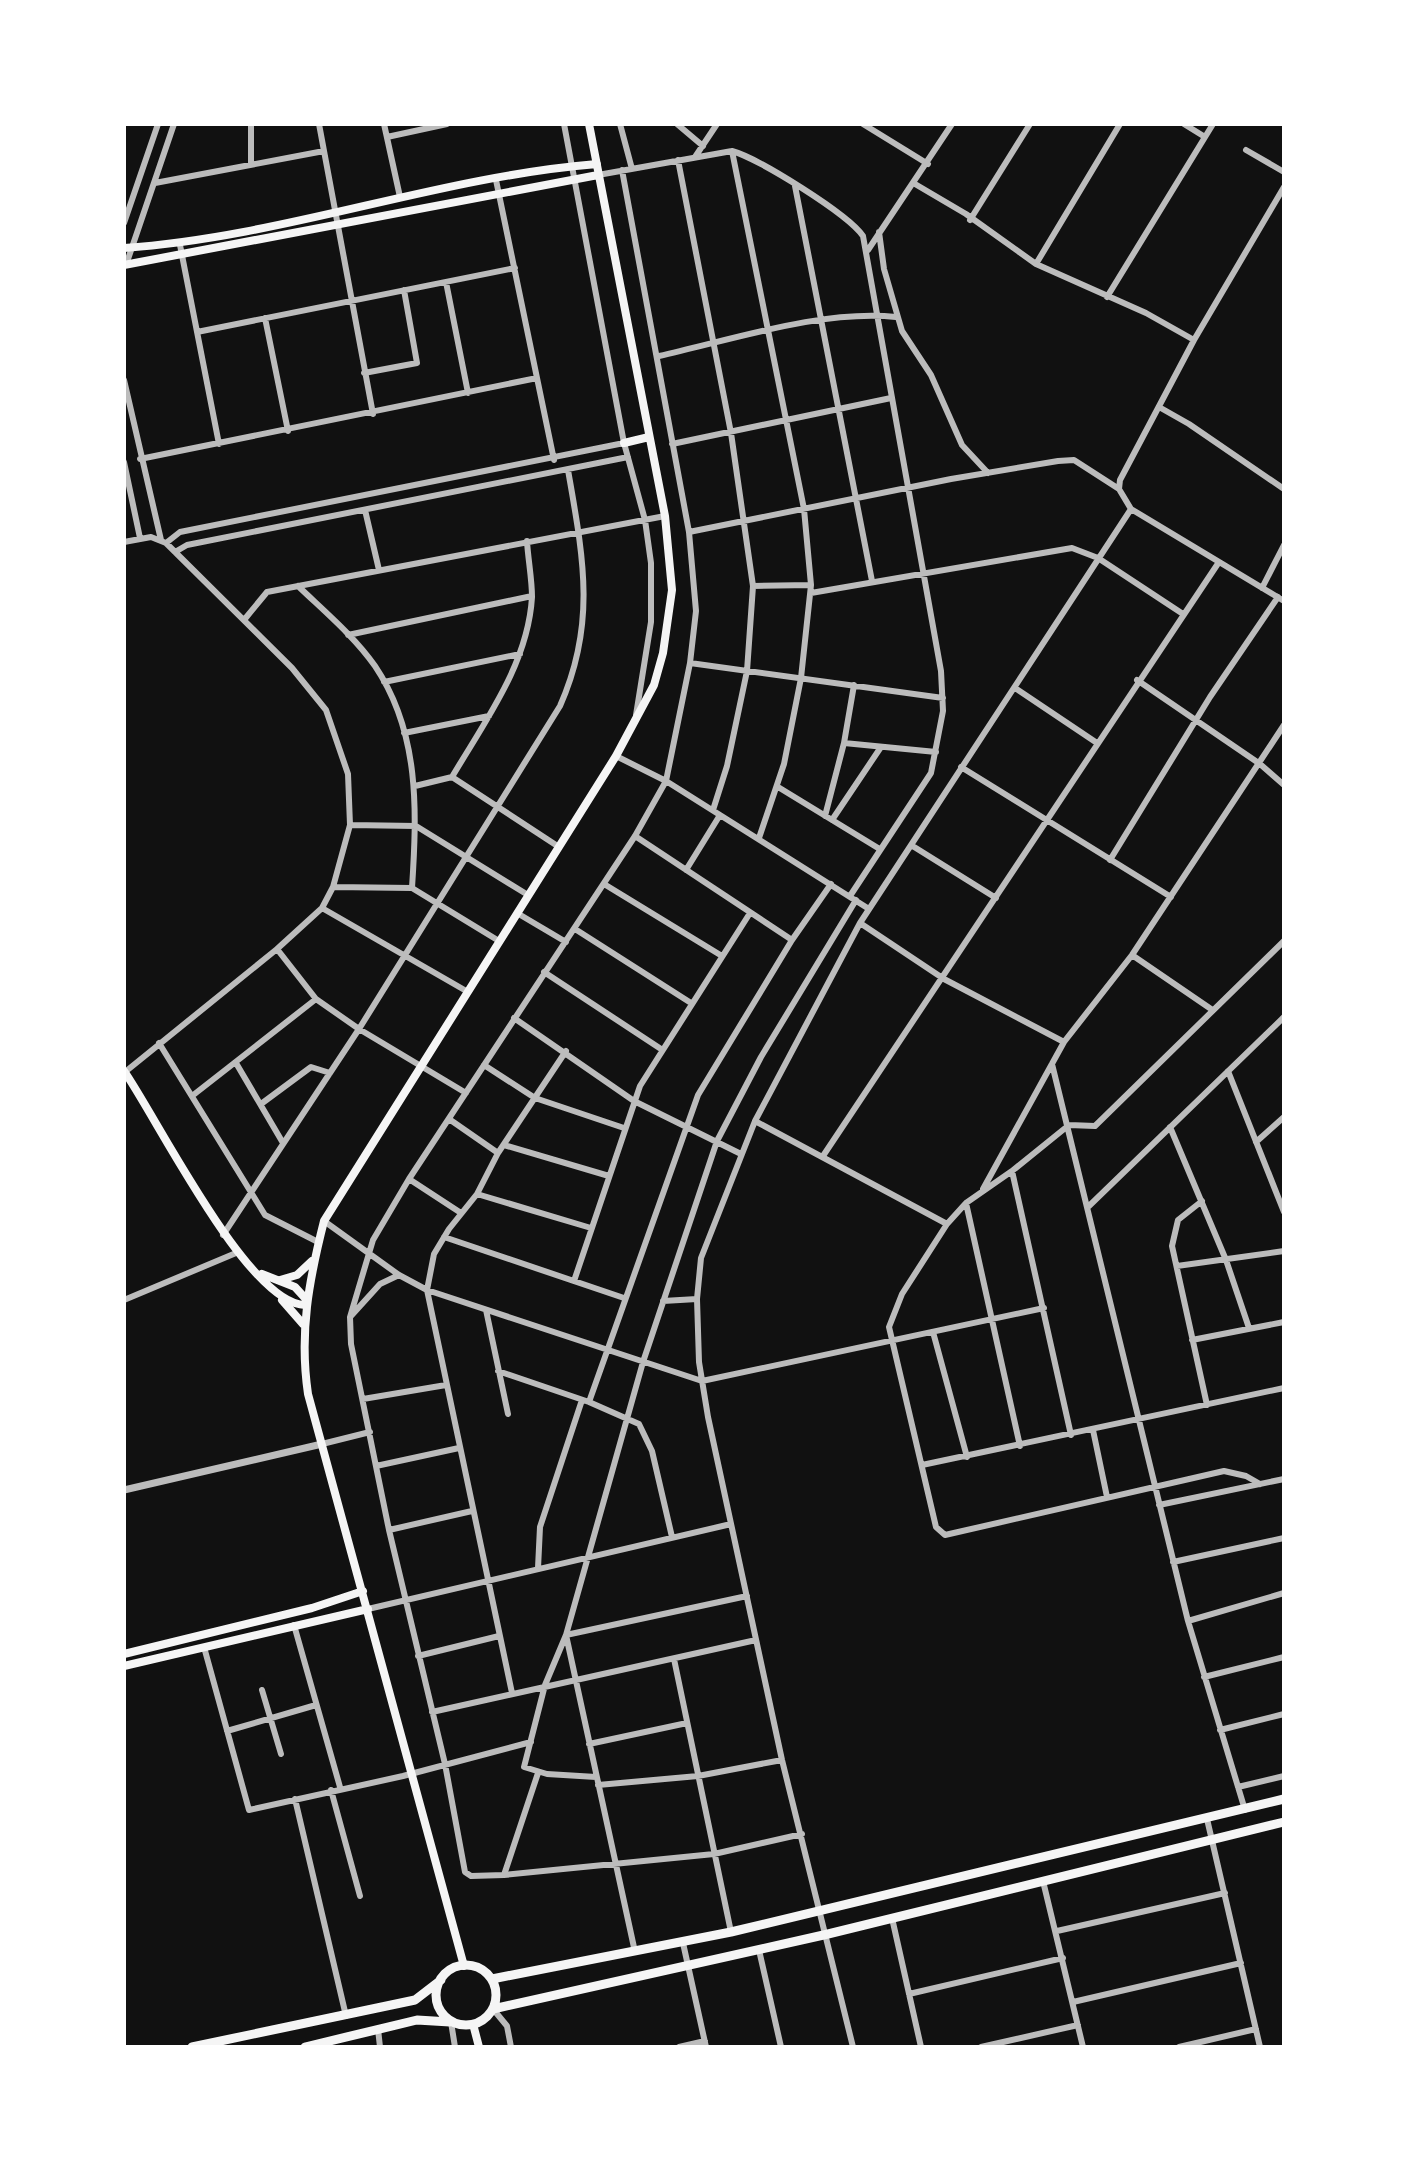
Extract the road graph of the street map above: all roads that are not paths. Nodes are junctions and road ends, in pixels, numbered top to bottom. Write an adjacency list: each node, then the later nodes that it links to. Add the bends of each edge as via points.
1 (158, 124): 45 (street)
2 (174, 124): 37 (street)
3 (251, 124): 26 (street)
4 (319, 124): 22 (street)
5 (384, 124): 18 (street)
6 (447, 124): 18 (street)
7 (564, 124): 29 (street)
8 (589, 124): 27 (main road)
9 (620, 124): 30 (street)
10 (677, 124): 20 (street)
11 (717, 124): 20 (street)
12 (863, 124): 28 (street)
13 (952, 124): 28 (street)
14 (1030, 124): 44 (street)
15 (1120, 124): 51 (street)
16 (1184, 124): 19 (street)
17 (1213, 124): 19 (street)
18 (387, 137): 42 (street)
19 (1205, 137): 56 (street)
20 (703, 146): 24 (street)
21 (1246, 150): 33 (street)
22 (324, 151): 26 (street); 43 (street)
23 (732, 151): 24 (street); 39 (street); 63 (street)
24 (695, 157): 25 (street)
25 (678, 160): 30 (street); 65 (street)
26 (251, 163): 37 (street)
27 (597, 164): 29 (main road); 31 (street); 34 (main road)
28 (928, 164): 38 (street)
29 (574, 166): 35 (street); 36 (main road)
30 (632, 169): 32 (street)
31 (611, 170): 32 (street); 34 (street)
32 (622, 170): 66 (street)
33 (1284, 172)
34 (598, 175): 35 (main road); 78 (main road)
35 (576, 178): 41 (main road); 79 (street)
36 (496, 180): 41 (street); 42 (main road)
37 (155, 183): 48 (street)
38 (915, 184): 44 (street); 47 (street)
39 (795, 186): 50 (street, via 848,219); 61 (street)
40 (1284, 188): 64 (street)
41 (499, 193): 46 (main road); 53 (street)
42 (400, 197): 43 (main road)
43 (335, 212): 46 (street); 49 (main road)
44 (970, 220): 51 (street)
45 (124, 223)
46 (338, 226): 49 (main road); 57 (street)
47 (879, 232): 50 (street); 59 (street)
48 (127, 248): 49 (main road); 52 (street)
49 (181, 250): 52 (main road); 62 (street)
50 (868, 250): 58 (street)
51 (1036, 264): 56 (street)
52 (125, 265)
53 (515, 268): 54 (street); 68 (street)
54 (446, 282): 55 (street); 70 (street)
55 (404, 290): 57 (street); 67 (street, via 417,363)
56 (1107, 297): 64 (street)
57 (354, 300): 60 (street); 67 (street)
58 (877, 315): 59 (street); 61 (street); 71 (street)
59 (896, 317): 87 (street, via 931,375 962,445)
60 (265, 318): 62 (street); 76 (street)
61 (819, 322): 63 (street); 73 (street)
62 (197, 332): 80 (street)
63 (768, 332): 65 (street); 75 (street)
64 (1194, 340): 72 (street)
65 (715, 344): 66 (street); 77 (street)
66 (659, 356): 81 (street)
67 (364, 373): 74 (street)
68 (537, 378): 70 (street); 84 (street)
69 (124, 380): 83 (street)
70 (468, 393): 74 (street)
71 (891, 398): 73 (street); 88 (street)
72 (1159, 407): 89 (street); 90 (street)
73 (837, 410): 75 (street); 92 (street)
74 (373, 414): 76 (street)
75 (787, 420): 77 (street); 94 (street)
76 (288, 431): 80 (street)
77 (731, 433): 81 (street); 99 (street)
78 (649, 437): 79 (main road); 97 (main road)
79 (624, 443): 82 (street); 84 (street)
80 (219, 444): 83 (street)
81 (672, 444): 101 (street)
82 (628, 457): 86 (street); 98 (street)
83 (140, 459): 103 (street)
84 (554, 460): 91 (street)
85 (124, 462): 102 (street)
86 (568, 470): 93 (street); 100 (street)
87 (988, 473): 88 (street); 89 (street, via 1074,460)
88 (908, 488): 92 (street); 111 (street)
89 (1119, 489): 95 (street)
90 (1284, 489)
91 (382, 493): 93 (street); 103 (street, via 180,532)
92 (855, 498): 94 (street); 112 (street)
93 (385, 506): 96 (street)
94 (804, 509): 99 (street); 116 (street)
95 (1131, 509): 108 (street); 109 (street)
96 (365, 510): 107 (street, via 187,545); 110 (street)
97 (665, 516): 98 (street); 133 (main road, via 672,590 669,622 654,685)
98 (645, 520): 100 (street); 133 (street, via 653,589)
99 (745, 521): 101 (street); 114 (street)
100 (579, 531): 104 (street); 148 (street, via 585,618 573,676)
101 (689, 532): 123 (street, via 696,611)
102 (140, 538): 103 (street); 105 (street)
103 (164, 541): 107 (street)
104 (527, 541): 110 (street); 117 (street)
105 (124, 542)
106 (1284, 545): 115 (street)
107 (175, 552): 120 (street)
108 (1098, 558): 111 (street, via 1067,548); 119 (street); 129 (street)
109 (1219, 562): 115 (street); 119 (street)
110 (379, 570): 113 (street)
111 (923, 572): 112 (street); 130 (street)
112 (872, 581): 116 (street)
113 (298, 586): 120 (street, via 267,592); 121 (street)
114 (753, 586): 116 (street); 124 (street)
115 (1262, 588): 118 (street)
116 (811, 589): 125 (street)
117 (532, 596): 121 (street); 122 (street)
118 (1281, 599): 132 (street)
119 (1183, 614): 126 (street)
120 (244, 620): 153 (street, via 326,710 348,774)
121 (348, 635): 127 (street)
122 (520, 654): 127 (street); 131 (street)
123 (690, 663): 124 (street); 144 (street)
124 (747, 671): 125 (street); 149 (street)
125 (801, 678): 128 (street); 147 (street)
126 (1137, 680): 132 (street); 137 (street)
127 (384, 682): 135 (street)
128 (854, 685): 130 (street); 136 (street)
129 (1015, 688): 137 (street); 142 (street)
130 (943, 698): 139 (street)
131 (489, 716): 135 (street); 143 (street)
132 (1196, 722): 141 (street); 161 (street)
133 (635, 723): 140 (main road)
134 (1284, 725): 141 (street)
135 (404, 733): 146 (street)
136 (844, 743): 138 (street); 151 (street)
137 (1097, 743): 152 (street)
138 (881, 747): 139 (street); 151 (street)
139 (936, 752): 159 (street, via 916,799)
140 (616, 756): 144 (street); 158 (main road)
141 (1260, 764): 145 (street); 168 (street)
142 (961, 767): 152 (street); 157 (street)
143 (452, 777): 146 (street); 148 (street)
144 (666, 781): 149 (street); 155 (street)
145 (1284, 785)
146 (415, 786): 154 (street)
147 (778, 787): 151 (street); 156 (street)
148 (499, 808): 158 (street); 160 (street)
149 (713, 810): 150 (street)
150 (720, 815): 156 (street); 162 (street)
151 (828, 818): 159 (street)
152 (1046, 820): 161 (street); 170 (street)
153 (350, 825): 154 (street); 165 (street)
154 (416, 826): 160 (street); 166 (street)
155 (635, 836): 162 (street); 163 (street)
156 (759, 838): 164 (street)
157 (911, 845): 170 (street); 173 (street)
158 (559, 847): 167 (main road)
159 (878, 848): 169 (street)
160 (468, 857): 167 (street); 171 (street)
161 (1110, 860): 168 (street)
162 (686, 870): 175 (street)
163 (604, 884): 177 (street); 185 (street)
164 (831, 884): 169 (street); 178 (street)
165 (333, 887): 166 (street); 172 (street)
166 (412, 888): 171 (street)
167 (528, 895): 174 (main road)
168 (1171, 897): 184 (street)
169 (853, 898): 173 (street); 218 (street)
170 (996, 898): 187 (street)
171 (438, 904): 179 (street); 183 (street)
172 (322, 908): 182 (street); 183 (street)
173 (869, 909): 176 (street)
174 (517, 913): 179 (main road); 181 (street)
175 (750, 913): 178 (street); 185 (street)
176 (860, 923): 187 (street); 213 (street)
177 (575, 929): 181 (street); 190 (street)
178 (792, 940): 217 (street)
179 (499, 941): 188 (main road)
180 (1284, 941): 191 (street)
181 (566, 942): 186 (street)
182 (277, 949): 189 (street); 196 (street)
183 (406, 954): 188 (street); 194 (street)
184 (1132, 955): 191 (street); 195 (street)
185 (722, 956): 190 (street)
186 (544, 972): 193 (street); 197 (street)
187 (944, 979): 195 (street); 224 (street)
188 (468, 992): 201 (main road)
189 (316, 999): 194 (street); 199 (street)
190 (691, 1003): 197 (street)
191 (1211, 1009): 214 (street, via 1095,1126)
192 (1284, 1017): 204 (street)
193 (514, 1018): 198 (street); 202 (street)
194 (359, 1029): 201 (street); 205 (street)
195 (1064, 1042): 200 (street)
196 (159, 1043): 203 (street); 207 (street)
197 (661, 1049): 209 (street)
198 (566, 1051): 208 (street); 209 (street)
199 (236, 1063): 207 (street); 210 (street)
200 (1052, 1064): 214 (street); 228 (street)
201 (420, 1065): 206 (street); 236 (main road)
202 (484, 1065): 206 (street); 208 (street)
203 (124, 1071): 239 (main road)
204 (1228, 1071): 215 (street); 219 (street)
205 (330, 1073): 210 (street, via 311,1067); 220 (street)
206 (466, 1093): 212 (street)
207 (192, 1096): 229 (street)
208 (535, 1098): 216 (street); 221 (street)
209 (634, 1101): 216 (street); 217 (street)
210 (261, 1104): 220 (street)
211 (1284, 1117): 219 (street)
212 (449, 1119): 222 (street); 227 (street)
213 (755, 1121): 223 (street); 224 (street)
214 (1069, 1125): 225 (street); 233 (street)
215 (1170, 1127): 231 (street); 233 (street)
216 (624, 1128): 226 (street)
217 (683, 1128): 218 (street); 252 (street)
218 (717, 1141): 223 (street); 255 (street)
219 (1256, 1142): 234 (street)
220 (283, 1143): 229 (street)
221 (504, 1145): 222 (street); 226 (street)
222 (498, 1153): 230 (street)
223 (741, 1154): 253 (street, via 701,1258)
224 (823, 1156): 237 (street)
225 (1012, 1171): 228 (street); 257 (street)
226 (609, 1176): 238 (street)
227 (409, 1179): 235 (street); 242 (street)
228 (983, 1189): 232 (street)
229 (251, 1194): 239 (street); 241 (street, via 265,1215)
230 (477, 1194): 235 (street); 238 (street)
231 (1202, 1201): 246 (street); 247 (street, via 1178,1220 1173,1232)
232 (966, 1203): 237 (street); 260 (street)
233 (1089, 1206): 278 (street)
234 (1284, 1212)
235 (461, 1213): 240 (street)
236 (324, 1221): 241 (main road); 242 (street)
237 (947, 1224): 265 (street, via 902,1294 889,1327)
238 (591, 1228): 249 (street)
239 (223, 1235): 244 (main road)
240 (444, 1237): 249 (street); 251 (street, via 434,1254)
241 (318, 1242): 245 (main road)
242 (367, 1250): 248 (street); 259 (street)
243 (1284, 1251): 246 (street)
244 (236, 1253): 250 (main road); 254 (street)
245 (314, 1257): 250 (main road, via 297,1275); 256 (main road)
246 (1226, 1260): 247 (street); 263 (street)
247 (1177, 1266): 266 (street)
248 (399, 1275): 251 (street); 259 (street, via 375,1288)
249 (574, 1281): 252 (street)
250 (277, 1285): 256 (main road, via 295,1287); 256 (main road, via 291,1303); 262 (main road)
251 (427, 1290): 258 (street); 271 (street)
252 (624, 1298): 267 (street)
253 (697, 1299): 255 (street); 270 (street)
254 (124, 1300)
255 (663, 1301): 268 (street)
256 (305, 1302): 262 (main road)
257 (1044, 1308): 260 (street); 281 (street)
258 (486, 1310): 267 (street); 269 (street)
259 (350, 1317): 273 (street)
260 (990, 1319): 264 (street); 283 (street)
261 (1284, 1322): 263 (street)
262 (303, 1324): 282 (main road, via 308,1394)
263 (1249, 1328): 266 (street)
264 (933, 1332): 265 (street); 285 (street)
265 (892, 1339): 270 (street); 286 (street)
266 (1192, 1340): 275 (street)
267 (606, 1350): 268 (street); 274 (street)
268 (643, 1362): 270 (street); 277 (street)
269 (498, 1371): 274 (street); 276 (street)
270 (702, 1381): 295 (street)
271 (446, 1385): 273 (street); 284 (street)
272 (1284, 1388): 275 (street)
273 (363, 1399): 280 (street)
274 (586, 1401): 277 (street); 301 (street, via 540,1527)
275 (1207, 1405): 278 (street)
276 (508, 1414)
277 (626, 1416): 297 (street, via 639,1424 649,1443); 299 (street)
278 (1140, 1421): 279 (street); 290 (street)
279 (1093, 1430): 281 (street); 292 (street)
280 (370, 1432): 282 (street); 287 (street)
281 (1071, 1435): 283 (street)
282 (322, 1444): 291 (street); 303 (main road)
283 (1020, 1446): 285 (street)
284 (459, 1448): 287 (street); 294 (street)
285 (967, 1457): 286 (street)
286 (922, 1465): 292 (street, via 936,1527 945,1535)
287 (376, 1466): 296 (street)
288 (1284, 1479): 289 (street)
289 (1260, 1484): 290 (street, via 1224,1471); 293 (street)
290 (1155, 1485): 292 (street); 293 (street)
291 (124, 1490)
292 (1107, 1497)
293 (1159, 1505): 300 (street)
294 (472, 1511): 296 (street); 302 (street)
295 (731, 1524): 297 (street); 305 (street)
296 (389, 1530): 306 (street)
297 (672, 1537): 299 (street)
298 (1284, 1538): 300 (street)
299 (585, 1557): 301 (street); 310 (street)
300 (1173, 1562): 308 (street)
301 (538, 1568): 302 (street)
302 (487, 1580): 306 (street); 311 (street)
303 (363, 1591): 307 (main road); 314 (main road)
304 (1284, 1593): 308 (street)
305 (747, 1596): 310 (street); 312 (street)
306 (405, 1598): 307 (street); 315 (street)
307 (368, 1609): 309 (main road); 336 (main road)
308 (1188, 1621): 319 (street)
309 (294, 1625): 313 (main road); 324 (street)
310 (566, 1635): 320 (street); 321 (street)
311 (499, 1636): 315 (street); 323 (street)
312 (756, 1640): 317 (street); 334 (street)
313 (204, 1647): 318 (main road); 330 (street)
314 (124, 1654)
315 (418, 1656): 325 (street)
316 (1284, 1657): 319 (street)
317 (674, 1659): 320 (street); 328 (street)
318 (124, 1666)
319 (1204, 1677): 329 (street)
320 (575, 1679): 321 (street); 332 (street)
321 (545, 1685): 323 (street); 331 (street)
322 (262, 1690): 327 (street)
323 (512, 1693): 325 (street)
324 (316, 1705): 327 (street); 342 (street)
325 (432, 1712): 335 (street)
326 (1284, 1714): 329 (street)
327 (271, 1718): 330 (street); 333 (street)
328 (687, 1723): 332 (street); 338 (street)
329 (1220, 1730): 343 (street)
330 (227, 1731): 345 (street, via 249,1810)
331 (531, 1742): 335 (street); 337 (street, via 524,1767)
332 (589, 1744): 340 (street)
333 (281, 1754)
334 (782, 1760): 338 (street); 350 (street)
335 (445, 1764): 336 (street); 354 (street, via 465,1872)
336 (412, 1773): 342 (street); 368 (main road)
337 (538, 1773): 340 (street); 354 (street)
338 (698, 1776): 341 (street); 352 (street)
339 (1284, 1776): 343 (street)
340 (596, 1777): 341 (street)
341 (598, 1785): 353 (street)
342 (340, 1787): 344 (street)
343 (1238, 1787): 347 (street)
344 (331, 1790): 345 (street); 357 (street)
345 (295, 1799): 375 (street)
346 (1284, 1799): 347 (main road)
347 (1245, 1810): 348 (main road)
348 (1207, 1819): 351 (street); 358 (main road)
349 (1284, 1822): 351 (main road)
350 (802, 1834): 352 (street); 358 (street)
351 (1213, 1839): 355 (main road); 356 (street)
352 (714, 1854): 353 (street); 361 (street)
353 (615, 1861): 354 (street); 365 (street)
354 (504, 1875)
355 (1043, 1881): 359 (main road); 360 (street)
356 (1225, 1893): 360 (street); 367 (street)
357 (360, 1896)
358 (822, 1911): 361 (main road); 362 (street)
359 (892, 1918): 362 (main road); 372 (street)
360 (1057, 1931): 366 (street)
361 (731, 1932): 363 (main road)
362 (828, 1934): 364 (main road); 392 (street)
363 (683, 1943): 365 (main road); 369 (street)
364 (759, 1950): 369 (main road); 391 (street)
365 (635, 1952): 370 (main road)
366 (1063, 1958): 372 (street); 373 (street)
367 (1241, 1963): 373 (street); 380 (street)
368 (464, 1966): 370 (main road, via 480,1969); 371 (main road)
369 (689, 1967): 374 (main road); 381 (street)
370 (492, 1979): 374 (main road)
371 (441, 1980): 375 (main road, via 415,2000); 376 (main road, via 438,2005)
372 (909, 1994): 383 (street)
373 (1073, 2002): 378 (street)
374 (493, 2009): 377 (main road); 389 (street, via 507,2026)
375 (346, 2016): 384 (main road)
376 (453, 2022): 377 (main road); 379 (main road, via 417,2020); 387 (street)
377 (473, 2024): 388 (main road)
378 (1078, 2025): 393 (street); 394 (street)
379 (378, 2029): 382 (main road); 386 (street)
380 (1256, 2029): 395 (street); 396 (street)
381 (706, 2044): 390 (street)
382 (324, 2045): 385 (main road)
383 (919, 2046)
384 (192, 2047)
385 (305, 2047)
386 (380, 2047)
387 (455, 2047)
388 (479, 2047)
389 (511, 2047)
390 (679, 2047)
391 (781, 2047)
392 (853, 2047)
393 (981, 2047)
394 (1083, 2047)
395 (1179, 2047)
396 (1260, 2047)

